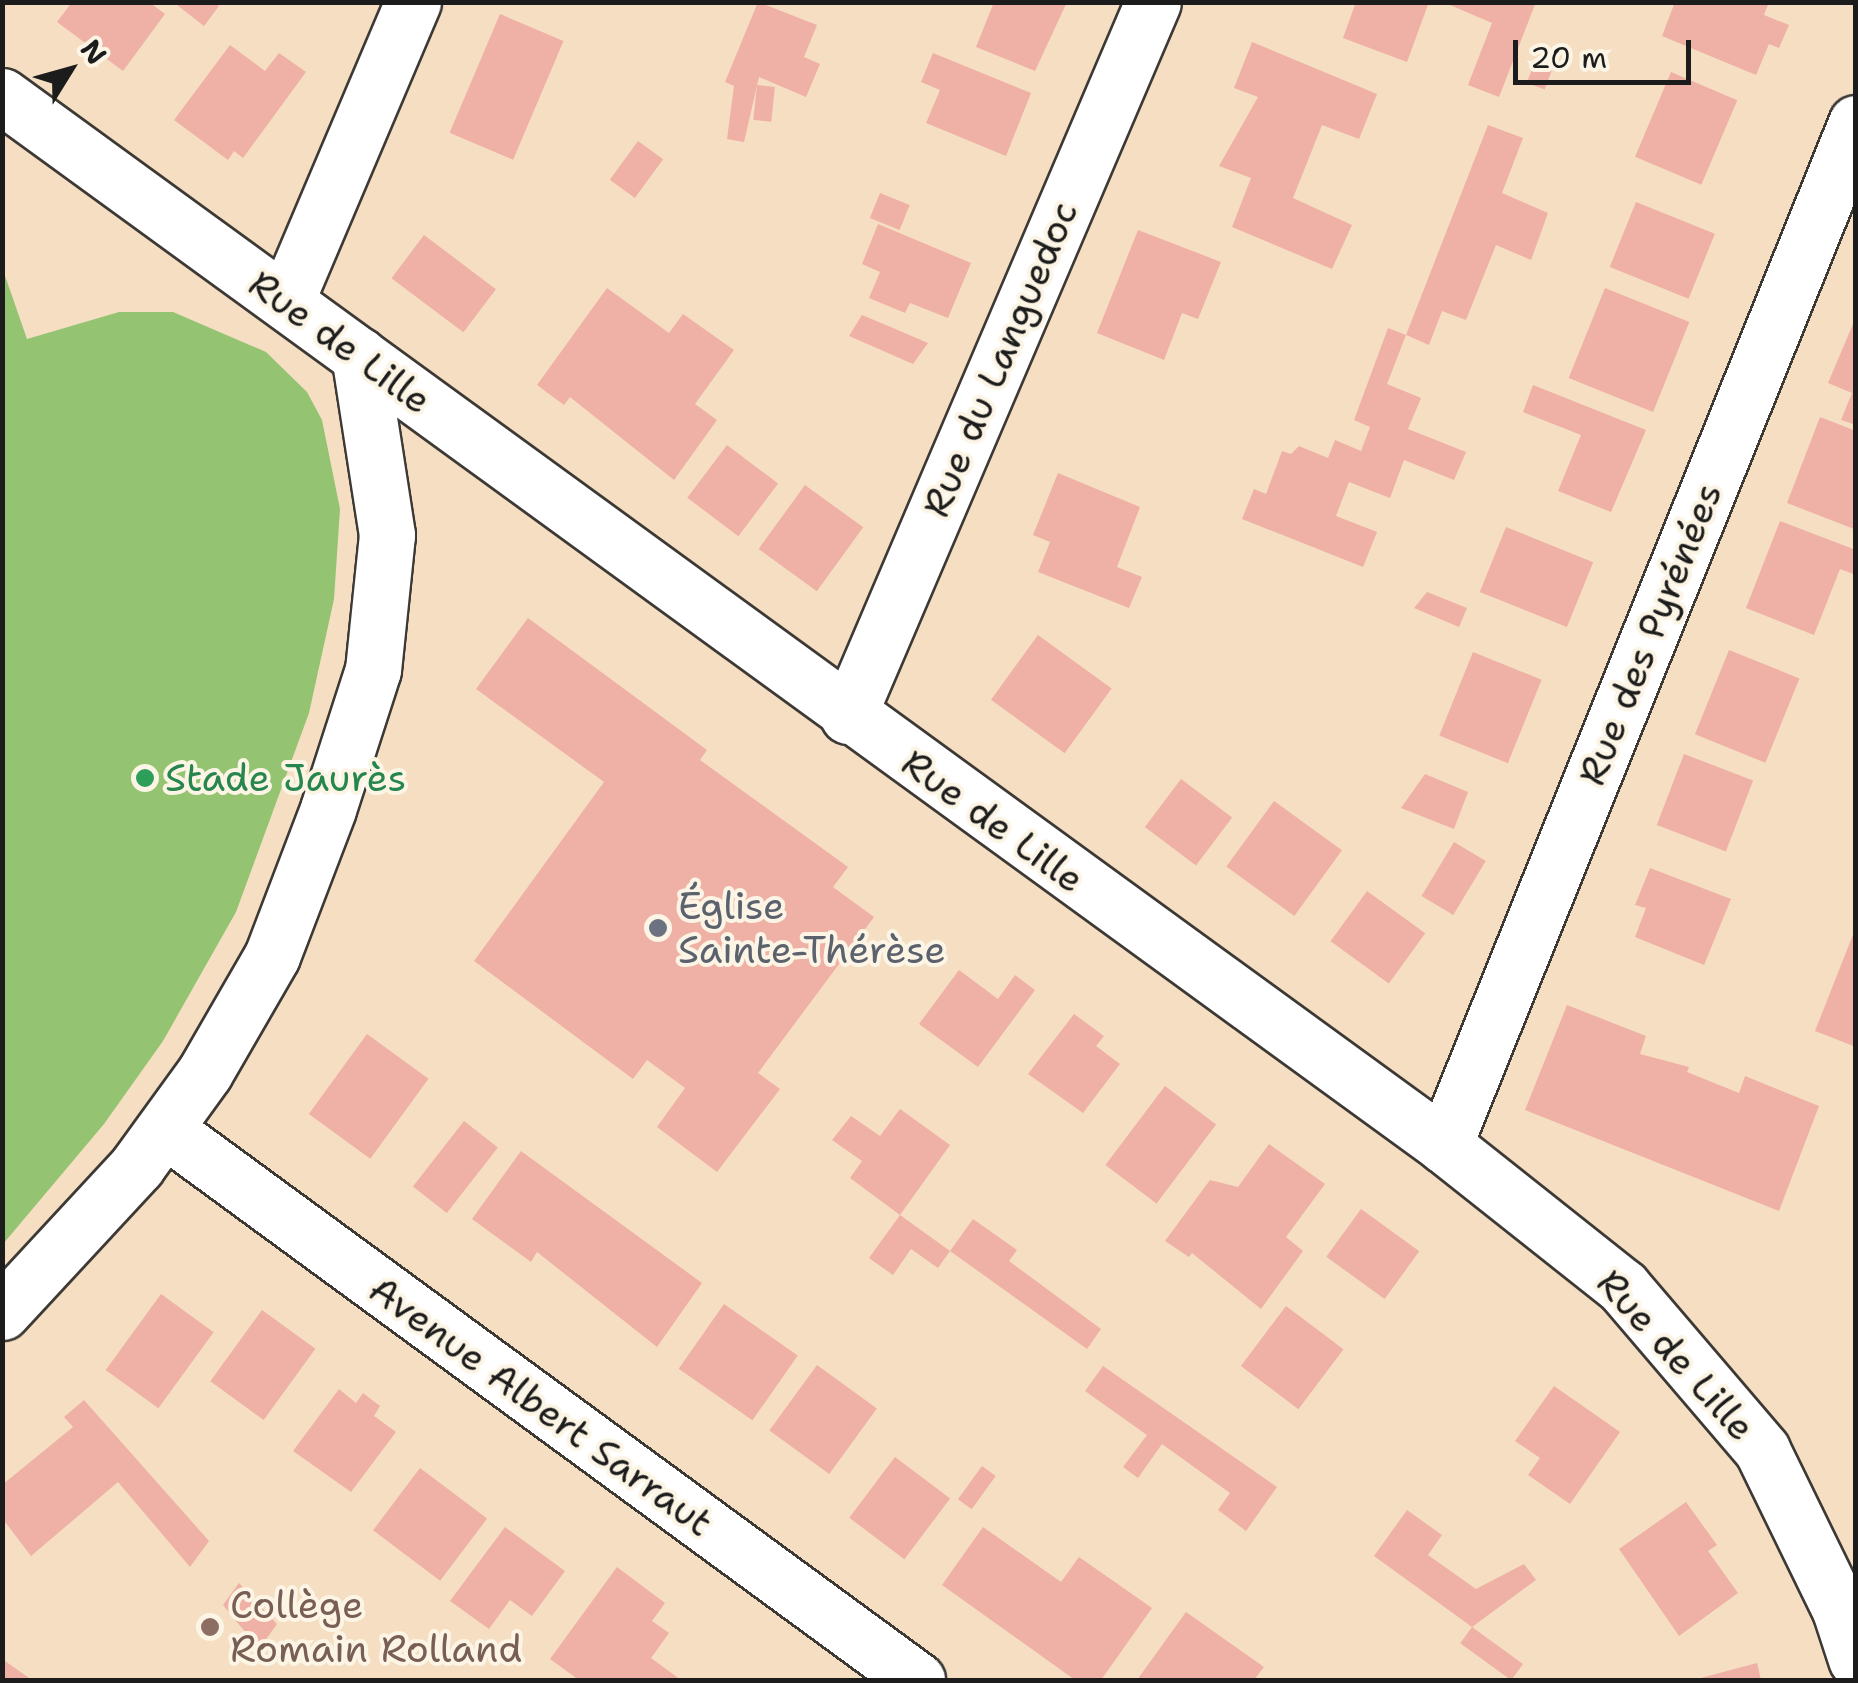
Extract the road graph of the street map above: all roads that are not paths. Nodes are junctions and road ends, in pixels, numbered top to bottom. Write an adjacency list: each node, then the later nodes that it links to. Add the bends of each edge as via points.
1 (413, 2): 5 (street)
2 (1153, 2): 7 (street, Rue du Languedoc)
3 (2, 96): 5 (street, Rue de Lille)
4 (1856, 123): 9 (street, Rue des Pyrénées)
5 (286, 301): 6 (street, Rue de Lille)
6 (359, 355): 7 (street, Rue de Lille); 8 (street, via 387,535 373,670 272,956)
7 (848, 716): 9 (street, Rue de Lille)
8 (166, 1130): 10 (street); 12 (street, Avenue Albert Sarraut)
9 (1444, 1145): 11 (street, Rue de Lille, via 1623,1287 1762,1450 1840,1610)
10 (2, 1312)
11 (1856, 1659)
12 (917, 1680)

